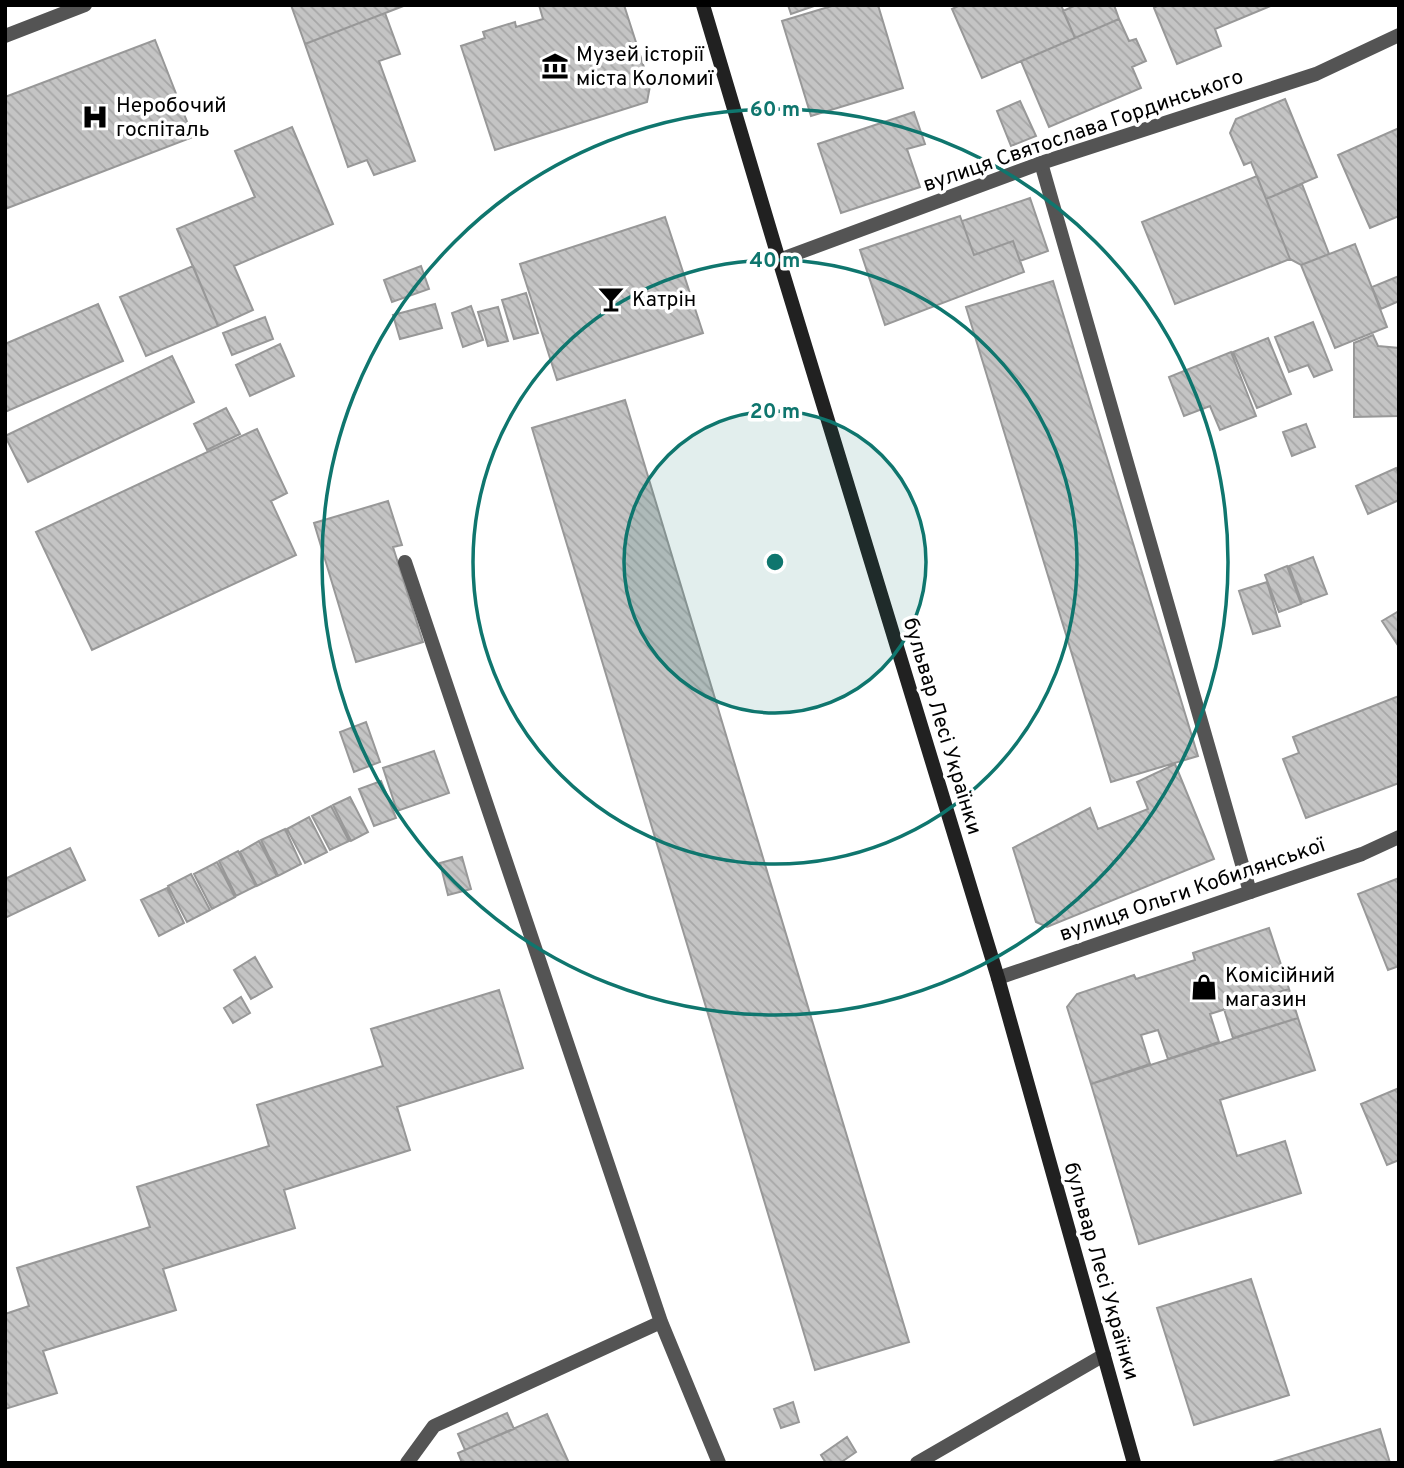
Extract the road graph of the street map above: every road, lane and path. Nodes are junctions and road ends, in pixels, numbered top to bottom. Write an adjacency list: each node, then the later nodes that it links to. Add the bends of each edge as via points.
1 (85, 5): 4 (street)
2 (703, 5): 6 (street, бульвар Лесі Українки)
3 (1399, 35): 5 (street, вулиця Святослава Гординського, via 1317,74)
4 (5, 36)
5 (1041, 163): 6 (street, вулиця Святослава Гординського); 9 (street)
6 (779, 260): 10 (street, бульвар Лесі Українки)
7 (405, 562): 11 (street)
8 (1399, 837): 9 (street, вулиця Ольги Кобилянської)
9 (1250, 891): 10 (street, вулиця Ольги Кобилянської)
10 (998, 978): 12 (street, бульвар Лесі Українки)
11 (661, 1322): 13 (street, via 434,1426); 14 (street)
12 (1104, 1355): 15 (street); 16 (street, бульвар Лесі Українки)
13 (407, 1463)
14 (719, 1463)
15 (917, 1463)
16 (1133, 1463)

